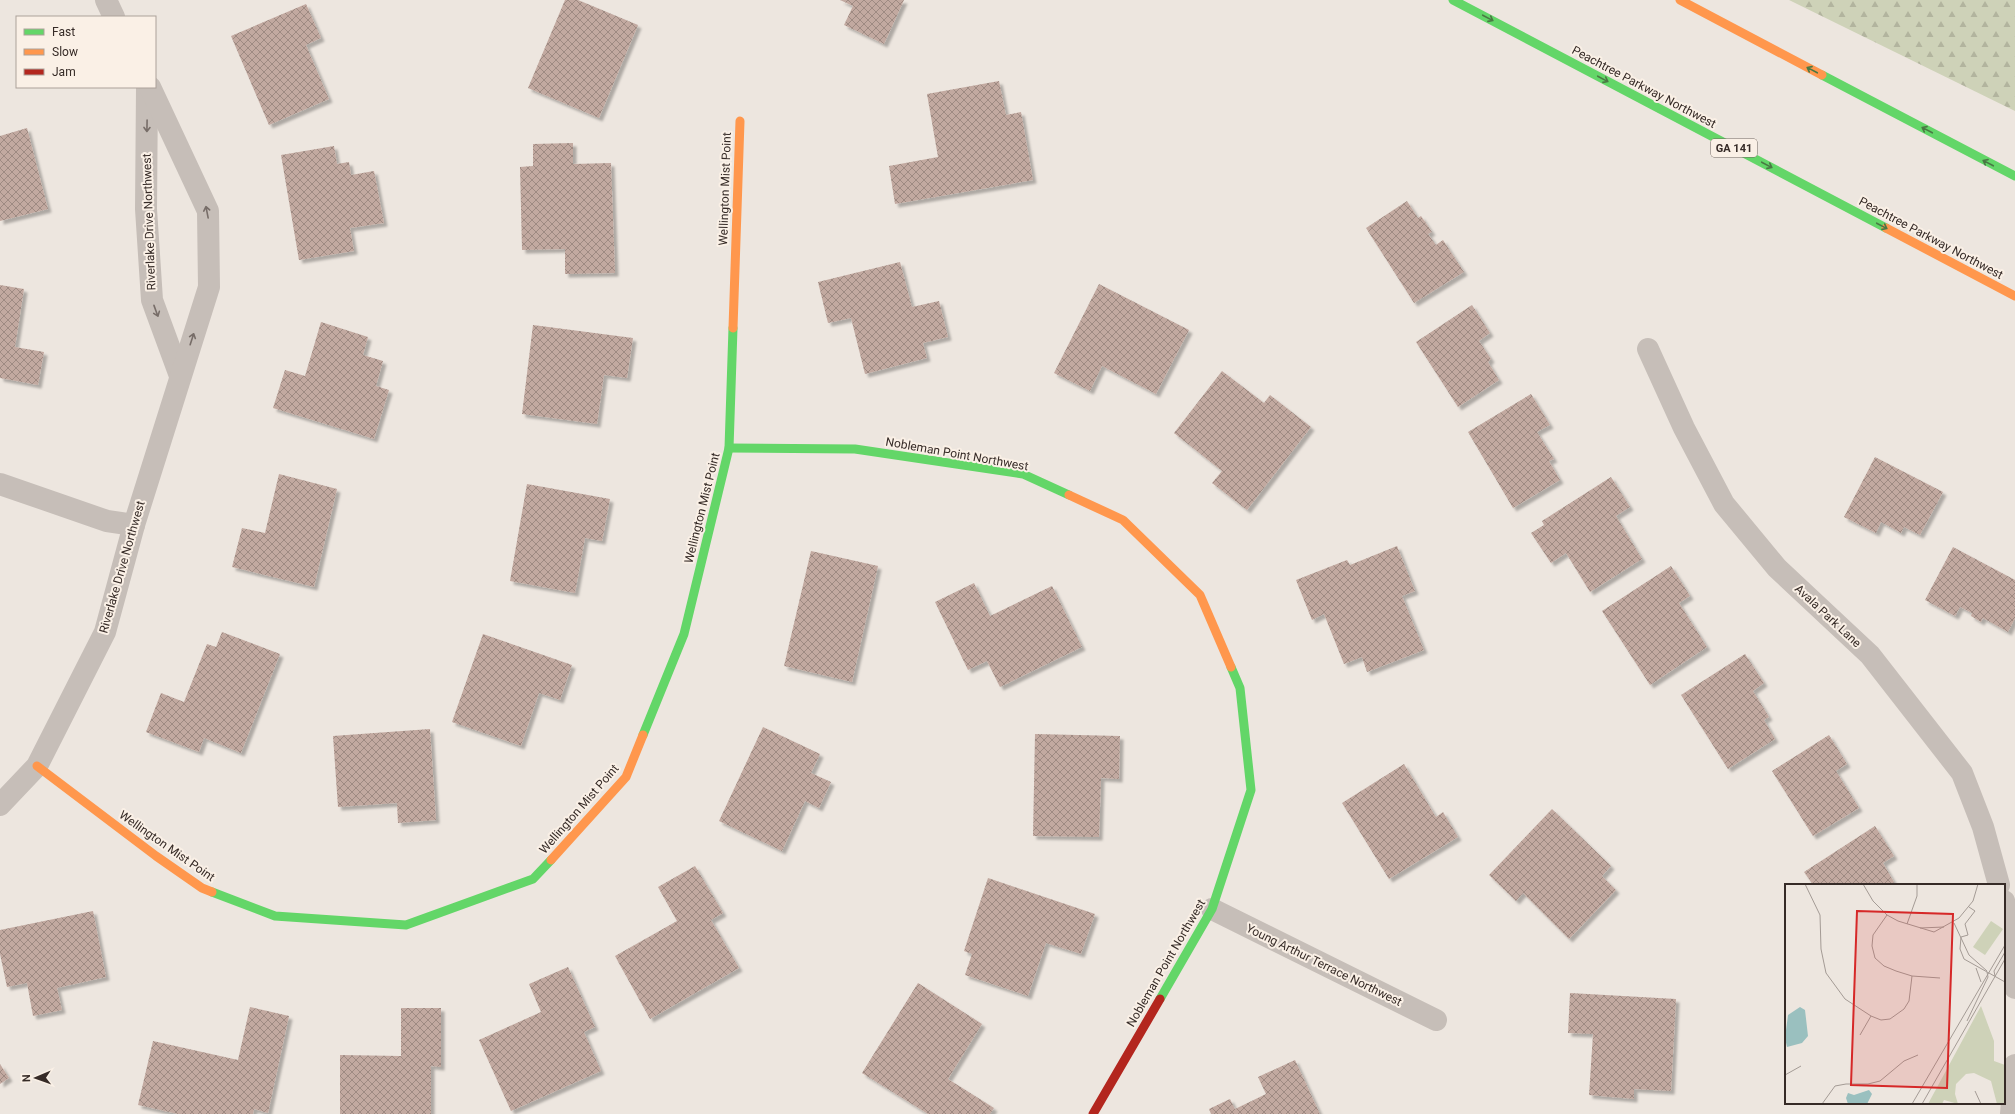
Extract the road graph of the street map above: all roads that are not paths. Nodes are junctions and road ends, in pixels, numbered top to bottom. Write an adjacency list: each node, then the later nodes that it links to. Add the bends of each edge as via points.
1 (106, 0): 4 (street)
2 (1453, 0): 9 (main road, Peachtree Parkway Northwest / GA 141, one-way to 9)
3 (1680, 0): 8 (main road, one-way to 3)
4 (114, 16)
5 (148, 88): 11 (street, Riverlake Drive Northwest, one-way to 11, via 146,209 152,300)
6 (148, 88): 11 (street, Riverlake Drive Northwest, one-way to 6, via 209,287 208,211)
7 (740, 121): 12 (main road, Wellington Mist Point)
8 (2015, 176)
9 (2015, 296)
10 (1648, 349): 17 (street, Avala Park Lane, via 1684,428 1724,504 1777,568 1870,655 1962,773 1983,827)
11 (180, 376): 14 (street, Riverlake Drive Northwest)
12 (729, 448): 15 (main road, Wellington Mist Point, via 684,634 626,777 533,879 406,925 275,916 202,888); 19 (main road, Nobleman Point Northwest, via 855,449 1023,474 1123,520 1200,595 1240,688 1251,790)
13 (0, 484): 14 (street, via 107,521)
14 (134, 525): 15 (street, Riverlake Drive Northwest, via 105,632)
15 (37, 766): 16 (street, Riverlake Drive Northwest)
16 (0, 805)
17 (2000, 884)
18 (2005, 904): 20 (street)
19 (1212, 910): 21 (street, Young Arthur Terrace Northwest); 23 (main road, Nobleman Point Northwest)
20 (2015, 988)
21 (1436, 1020)
22 (2015, 1064): 24 (street)
23 (1093, 1114)
24 (2011, 1114)

